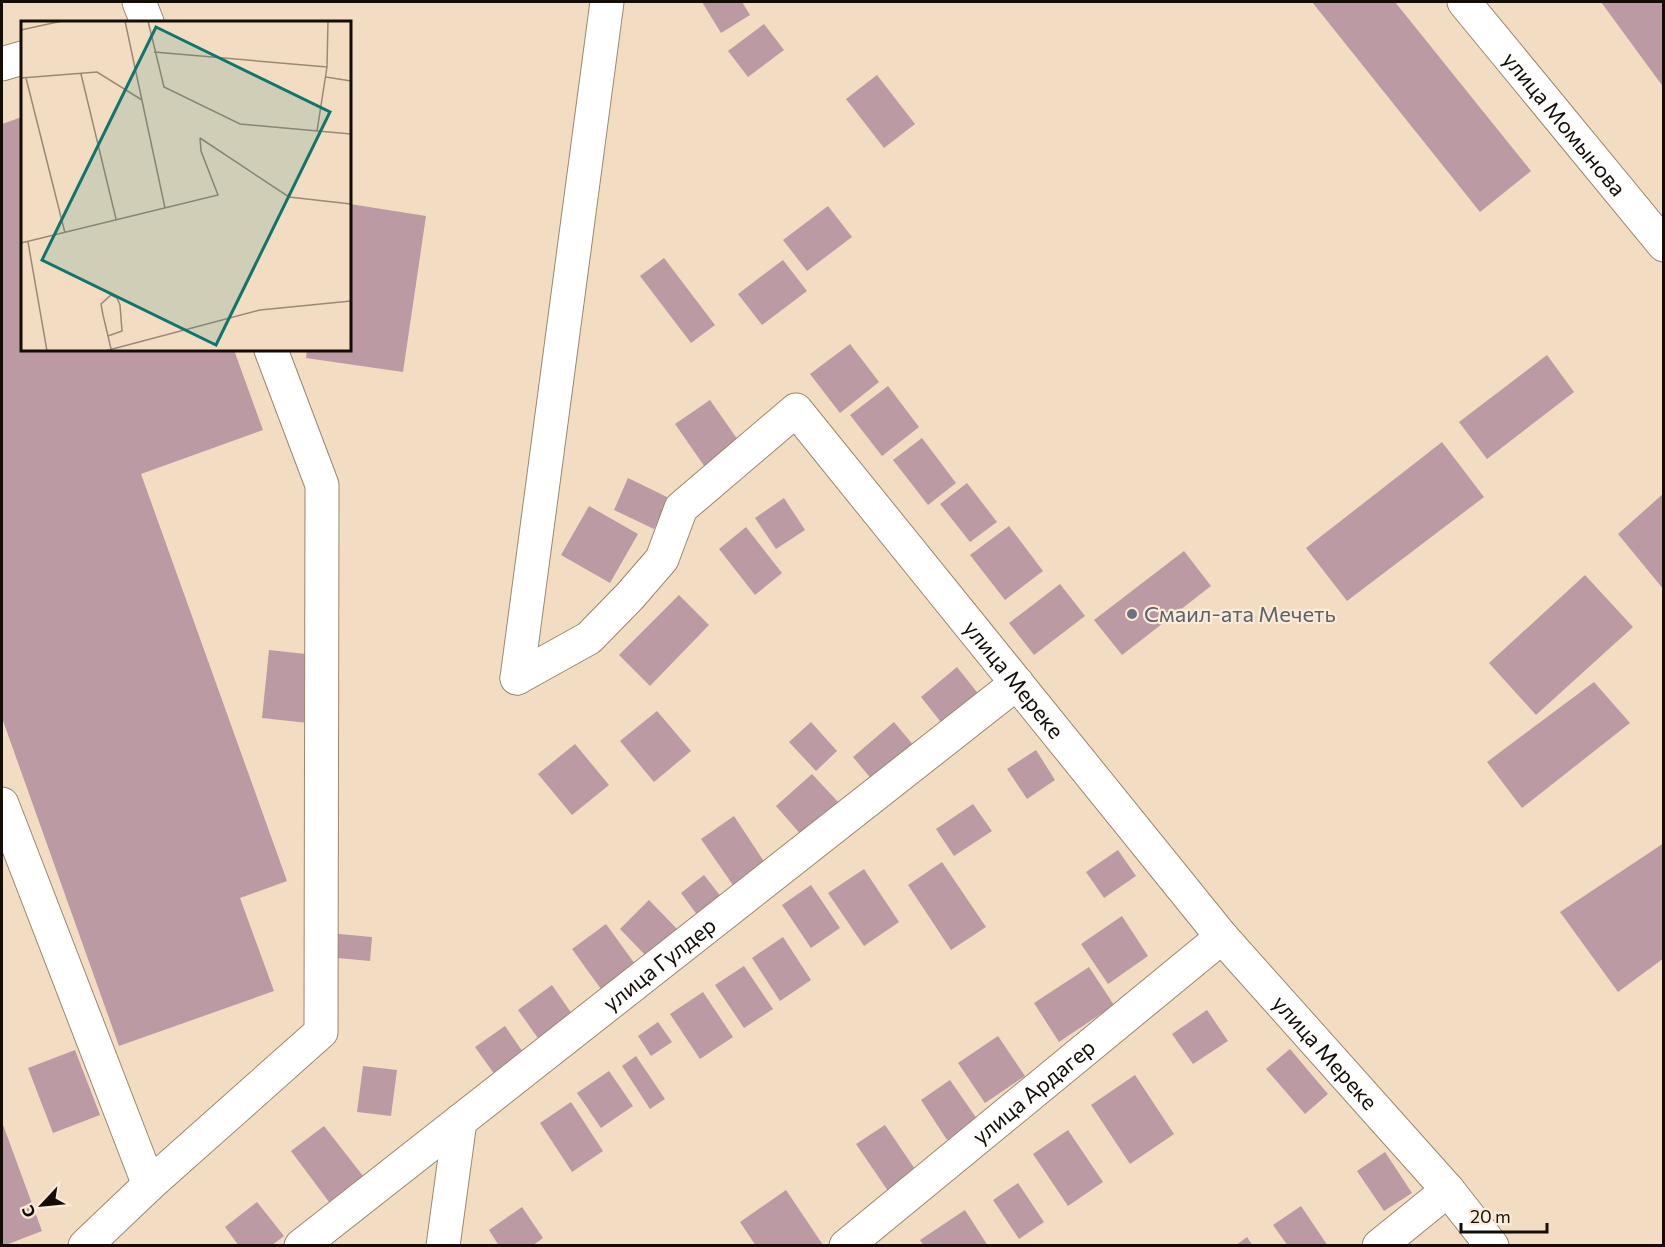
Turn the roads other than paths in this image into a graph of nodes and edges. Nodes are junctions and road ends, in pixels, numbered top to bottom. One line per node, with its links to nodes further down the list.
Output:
1 (606, 2): 7 (street, улица Мереке)
2 (1464, 2): 5 (street, улица Момынова)
3 (21, 58): 4 (street)
4 (2, 64)
5 (1664, 245)
6 (271, 351): 11 (street)
7 (1017, 683): 9 (street, улица Мереке); 10 (street, улица Гулдер)
8 (2, 804): 11 (street)
9 (1222, 937): 12 (street, улица Мереке); 16 (street, улица Ардагер)
10 (460, 1122): 14 (street, улица Гулдер); 15 (street)
11 (149, 1185): 13 (street)
12 (1448, 1190): 17 (street); 18 (street, улица Мереке)
13 (85, 1245)
14 (301, 1245)
15 (443, 1245)
16 (846, 1245)
17 (1380, 1245)
18 (1492, 1245)

